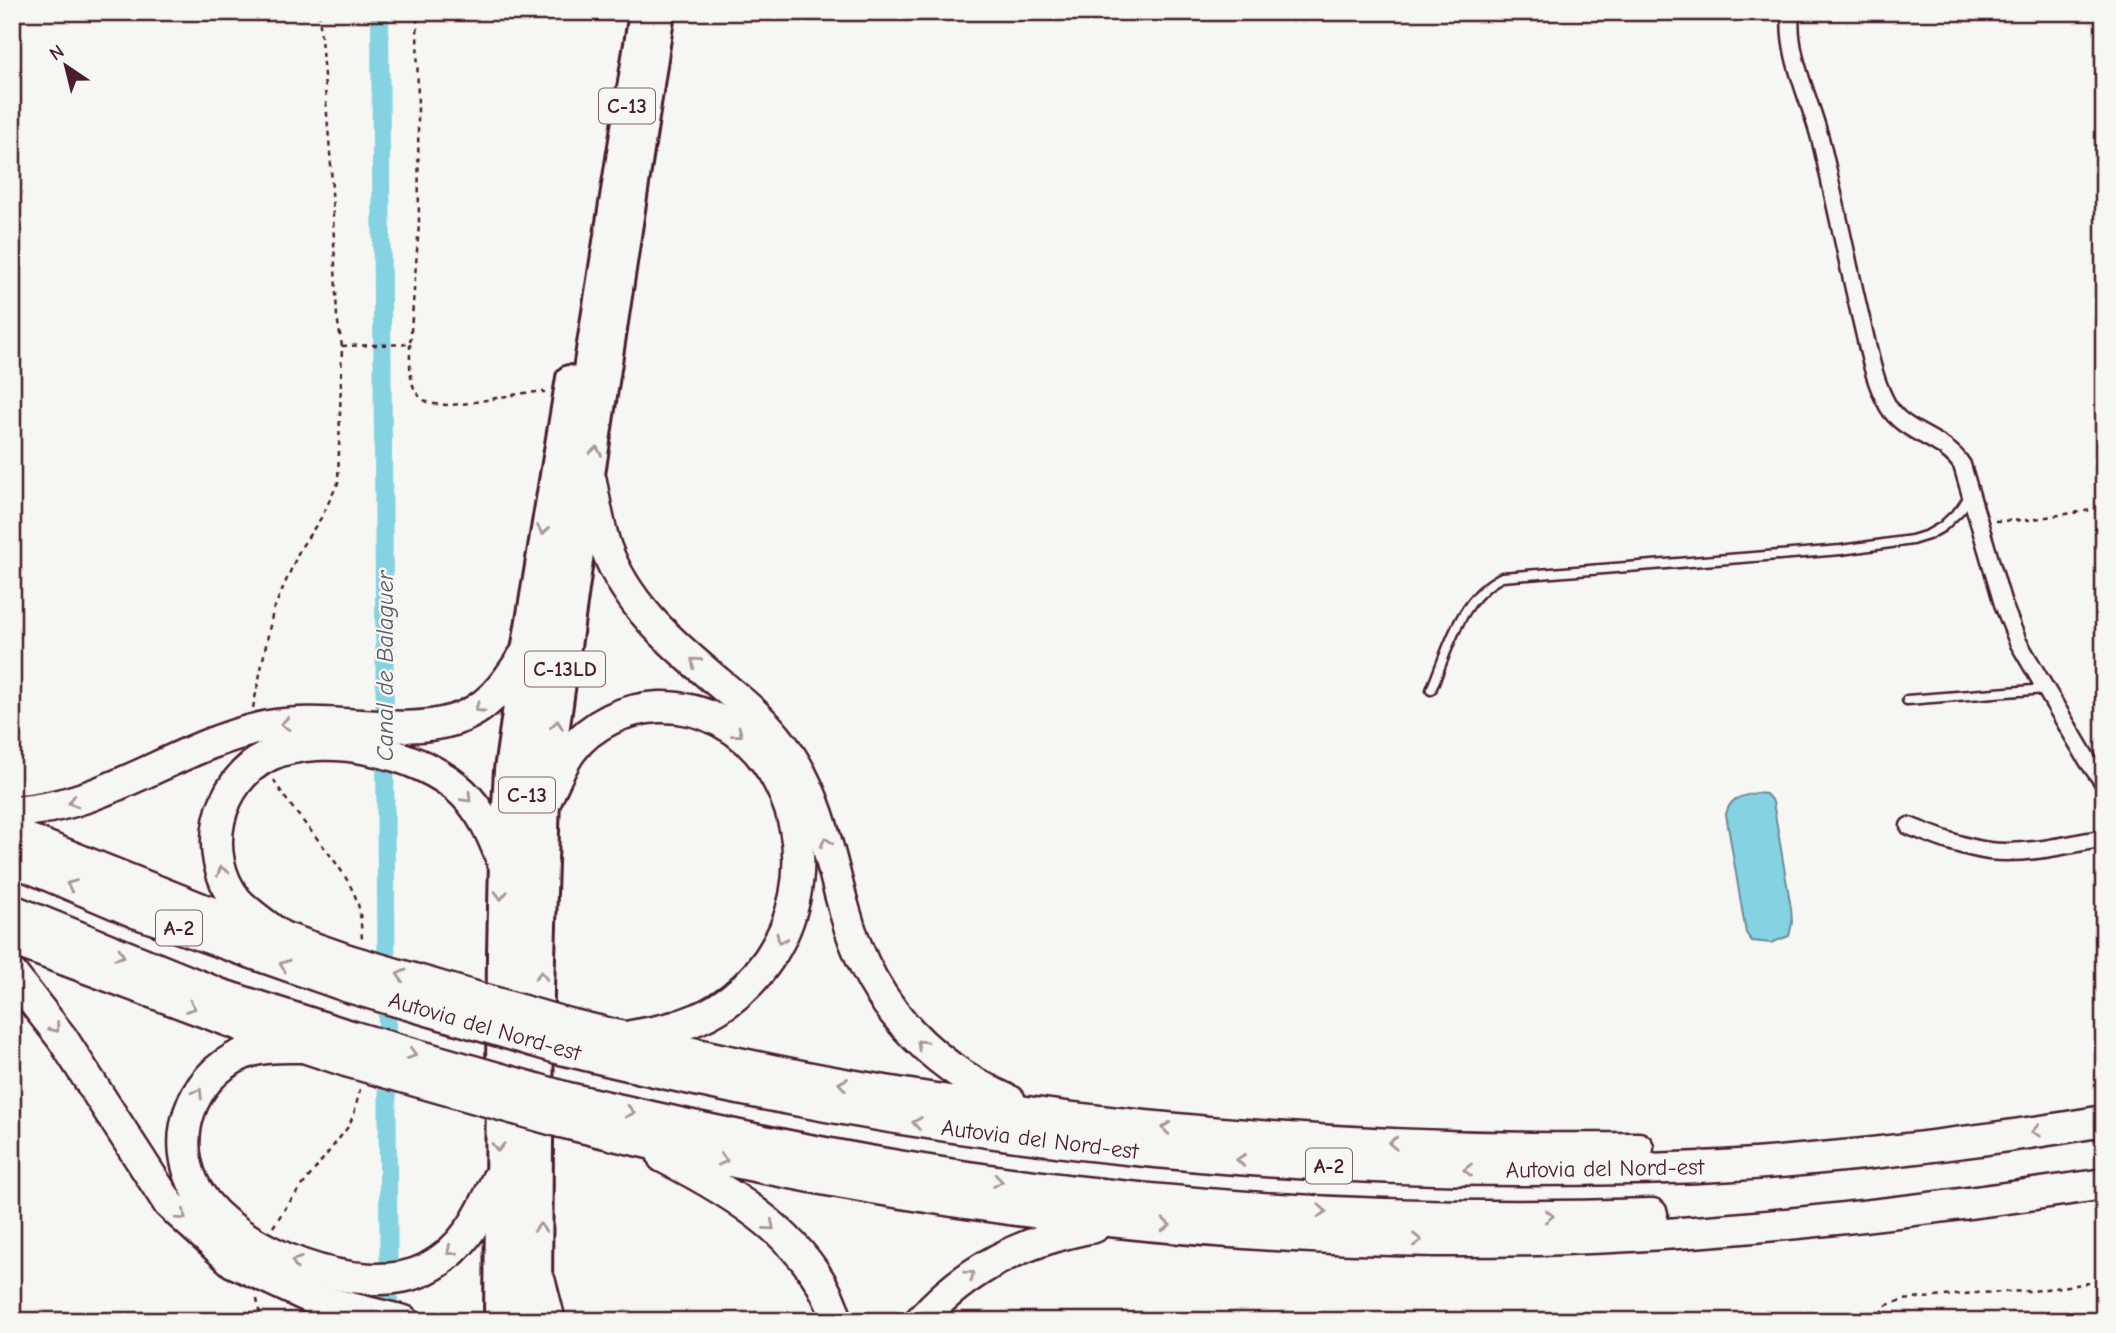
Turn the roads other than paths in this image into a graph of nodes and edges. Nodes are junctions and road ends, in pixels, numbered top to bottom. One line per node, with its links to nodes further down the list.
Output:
1 (642, 12): 4 (main road, C-13)
2 (662, 12): 5 (main road, C-13LD, one-way to 2)
3 (1791, 12): 6 (street)
4 (613, 200): 7 (main road, one-way to 7); 41 (main road, C-13)
5 (591, 481): 13 (main road, C-13LD, one-way to 5); 30 (highway, one-way to 5)
6 (1970, 495): 8 (lane); 9 (street)
7 (523, 657): 11 (highway, one-way to 11); 19 (main road)
8 (1431, 690)
9 (2045, 690): 10 (lane); 12 (street)
10 (1907, 700)
11 (355, 736): 14 (highway, one-way to 14); 19 (highway, one-way to 19); 21 (highway, one-way to 11)
12 (2104, 782)
13 (547, 798): 26 (highway, one-way to 26); 38 (main road, C-13LD, one-way to 13)
14 (12, 812)
15 (1909, 826): 17 (street)
16 (12, 833): 21 (highway)
17 (2104, 838)
18 (12, 860): 23 (highway, A-2, one-way to 18)
19 (502, 860): 35 (main road, one-way to 35)
20 (12, 910): 28 (highway, Autovia del Nord-est / A-2, one-way to 28)
21 (283, 938): 23 (highway)
22 (12, 940): 27 (highway, one-way to 27)
23 (348, 973): 25 (highway, one-way to 23, bridge)
24 (12, 974): 39 (highway, one-way to 39)
25 (561, 1035): 26 (highway); 33 (highway, Autovia del Nord-est / A-2, one-way to 25)
26 (622, 1037): 30 (highway, one-way to 26)
27 (300, 1047): 28 (highway); 35 (highway, one-way to 27)
28 (346, 1048): 29 (highway, Autovia del Nord-est / A-2, one-way to 29, bridge)
29 (562, 1110): 32 (highway); 34 (highway, Autovia del Nord-est / A-2, one-way to 34)
30 (1043, 1115): 33 (highway, one-way to 30)
31 (2104, 1121): 33 (highway, Autovia del Nord-est / A-2, one-way to 33)
32 (628, 1139): 37 (highway, one-way to 37); 44 (highway, one-way to 44)
33 (1916, 1147)
34 (2104, 1171)
35 (497, 1179): 40 (main road)
36 (2104, 1184): 37 (highway, one-way to 36)
37 (1126, 1222): 45 (highway, one-way to 37)
38 (540, 1282): 42 (main road, C-13LD); 43 (highway)
39 (404, 1321)
40 (497, 1321)
41 (521, 1321)
42 (539, 1321)
43 (550, 1321)
44 (837, 1321)
45 (920, 1321)

